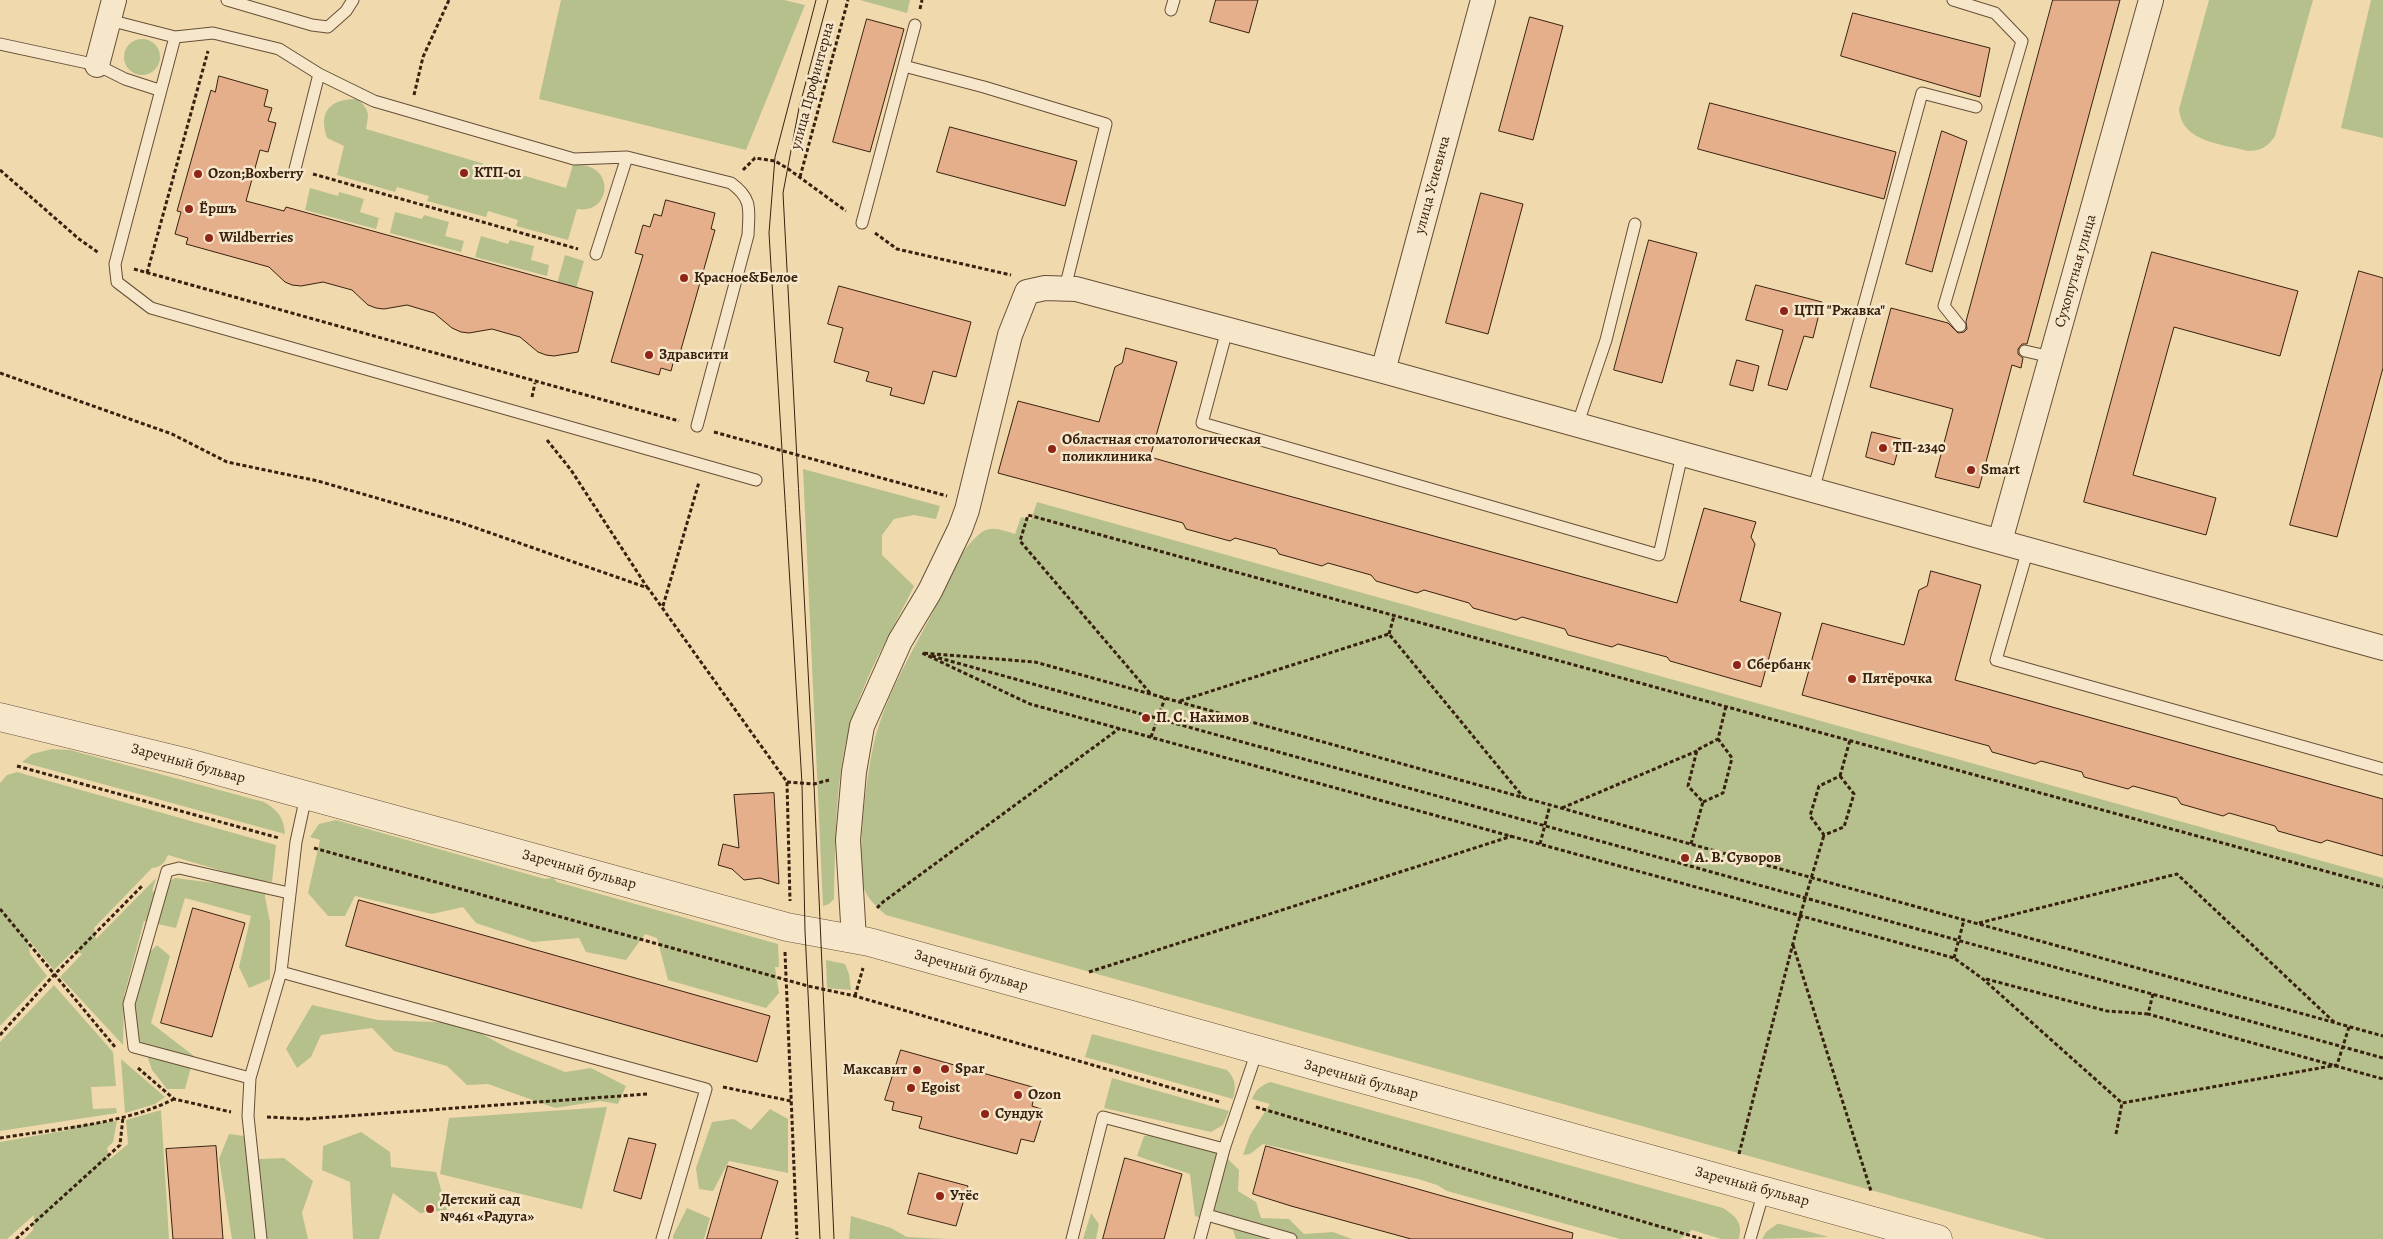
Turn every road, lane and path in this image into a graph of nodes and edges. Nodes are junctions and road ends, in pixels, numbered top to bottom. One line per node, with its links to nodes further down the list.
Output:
1 (227, 0): 2 (lane)
2 (353, 0)
3 (449, 0): 18 (path)
4 (848, 0): 22 (path, улица Профинтерна)
5 (1483, 0): 33 (street, улица Усиевича)
6 (1953, 0): 29 (lane)
7 (2151, 0): 32 (street, Сухопутная улица)
8 (112, 10): 11 (lane); 13 (street)
9 (915, 25): 14 (lane)
10 (213, 33): 11 (lane); 15 (lane); 27 (path)
11 (175, 37): 16 (lane)
12 (0, 44): 13 (lane)
13 (97, 65): 16 (lane)
14 (904, 66): 23 (lane); 28 (lane)
15 (319, 74): 18 (lane); 20 (lane)
16 (159, 90): 26 (lane)
17 (1976, 107): 41 (lane)
18 (410, 112): 19 (lane)
19 (627, 157): 25 (lane); 36 (lane)
20 (295, 169): 25 (path)
21 (0, 170): 26 (path)
22 (800, 177)
23 (862, 223)
24 (1634, 224): 37 (lane)
25 (596, 254)
26 (115, 264): 27 (path); 35 (lane)
27 (147, 273): 36 (path)
28 (1065, 288): 30 (street); 87 (street)
29 (1960, 326)
30 (1227, 330): 33 (street); 38 (lane)
31 (2025, 351): 32 (lane)
32 (2051, 357): 43 (street, Сухопутная улица)
33 (1383, 371): 37 (street)
34 (0, 373): 45 (path)
35 (527, 416): 39 (lane); 45 (path)
36 (698, 426)
37 (1577, 426): 38 (street)
38 (1682, 455): 41 (street)
39 (703, 465): 40 (lane); 42 (path); 46 (path)
40 (756, 480)
41 (1813, 491): 43 (street)
42 (951, 498)
43 (2000, 541): 44 (street)
44 (2028, 549): 49 (street); 63 (lane)
45 (648, 588): 46 (path)
46 (663, 606): 85 (path)
47 (1394, 616): 48 (path); 51 (path); 54 (path)
48 (1389, 634): 53 (path); 66 (path)
49 (2383, 648)
50 (922, 653): 51 (path); 56 (path); 57 (path)
51 (1150, 694): 52 (path)
52 (1165, 698): 53 (path); 56 (path)
53 (1178, 702): 66 (path)
54 (1726, 706): 59 (path); 60 (path)
55 (0, 717): 65 (street, Заречный бульвар)
56 (1158, 719): 58 (path); 70 (path)
57 (1120, 728): 58 (path); 87 (path)
58 (1151, 737): 72 (path)
59 (1718, 739): 61 (path); 67 (path)
60 (1850, 740): 64 (path); 78 (path)
61 (1697, 750): 67 (path); 69 (path)
62 (17, 766): 73 (path)
63 (2383, 769)
64 (1840, 776): 71 (path); 71 (path)
65 (306, 796): 73 (lane); 85 (street, Заречный бульвар)
66 (1524, 798): 68 (path)
67 (1703, 802): 75 (path)
68 (1550, 805): 69 (path); 70 (path)
69 (1562, 808): 75 (path)
70 (1545, 826): 74 (path); 80 (path)
71 (1824, 835): 77 (path)
72 (1513, 836): 74 (path); 91 (path)
73 (296, 842): 79 (lane); 94 (path)
74 (1540, 844): 82 (path)
75 (1691, 844): 77 (path)
76 (167, 871): 79 (lane); 92 (path); 108 (lane)
77 (1812, 878): 80 (path); 83 (path)
78 (2383, 887)
79 (289, 893): 90 (lane)
80 (1805, 898): 82 (path); 86 (path)
81 (0, 909): 92 (path)
82 (1800, 916): 88 (path); 89 (path)
83 (1964, 920): 84 (path); 86 (path)
84 (1977, 924): 98 (path); 98 (path)
85 (787, 927): 87 (street, Заречный бульвар)
86 (1959, 940): 89 (path); 95 (path)
87 (861, 941): 96 (path); 104 (street, Заречный бульвар)
88 (1793, 945): 121 (path); 123 (path)
89 (1954, 958): 93 (path)
90 (281, 972): 108 (lane); 110 (lane)
91 (1089, 972)
92 (53, 976): 100 (path); 103 (path)
93 (1983, 978): 97 (path); 114 (path)
94 (785, 980): 96 (path); 113 (path)
95 (2153, 994): 97 (path); 102 (path)
96 (855, 996): 115 (path)
97 (2148, 1014): 107 (path)
98 (2336, 1023): 99 (path)
99 (2348, 1027): 101 (path); 102 (path)
100 (0, 1035)
101 (2383, 1036)
102 (2343, 1047): 105 (path); 107 (path)
103 (116, 1049)
104 (1257, 1051): 115 (lane); 122 (street, Заречный бульвар)
105 (2383, 1058)
106 (130, 1061): 112 (path)
107 (2337, 1065): 109 (path); 114 (path)
108 (250, 1078): 116 (lane)
109 (2383, 1079)
110 (706, 1089): 113 (path); 127 (lane)
111 (648, 1094): 116 (path)
112 (174, 1099): 116 (path); 117 (path)
113 (791, 1101): 128 (path)
114 (2122, 1103): 118 (path)
115 (1240, 1105): 120 (lane); 132 (path)
116 (248, 1116): 126 (lane)
117 (123, 1117): 119 (path); 125 (path)
118 (2116, 1134)
119 (0, 1138)
120 (1224, 1149): 124 (lane); 129 (lane)
121 (1739, 1154)
122 (1764, 1191): 133 (lane); 134 (street, Заречный бульвар)
123 (1871, 1191)
124 (1206, 1215): 130 (lane); 131 (lane)
125 (16, 1239)
126 (261, 1239)
127 (662, 1239)
128 (796, 1239)
129 (1072, 1239)
130 (1200, 1239)
131 (1291, 1239)
132 (1702, 1239)
133 (1750, 1239)
134 (1938, 1239)

